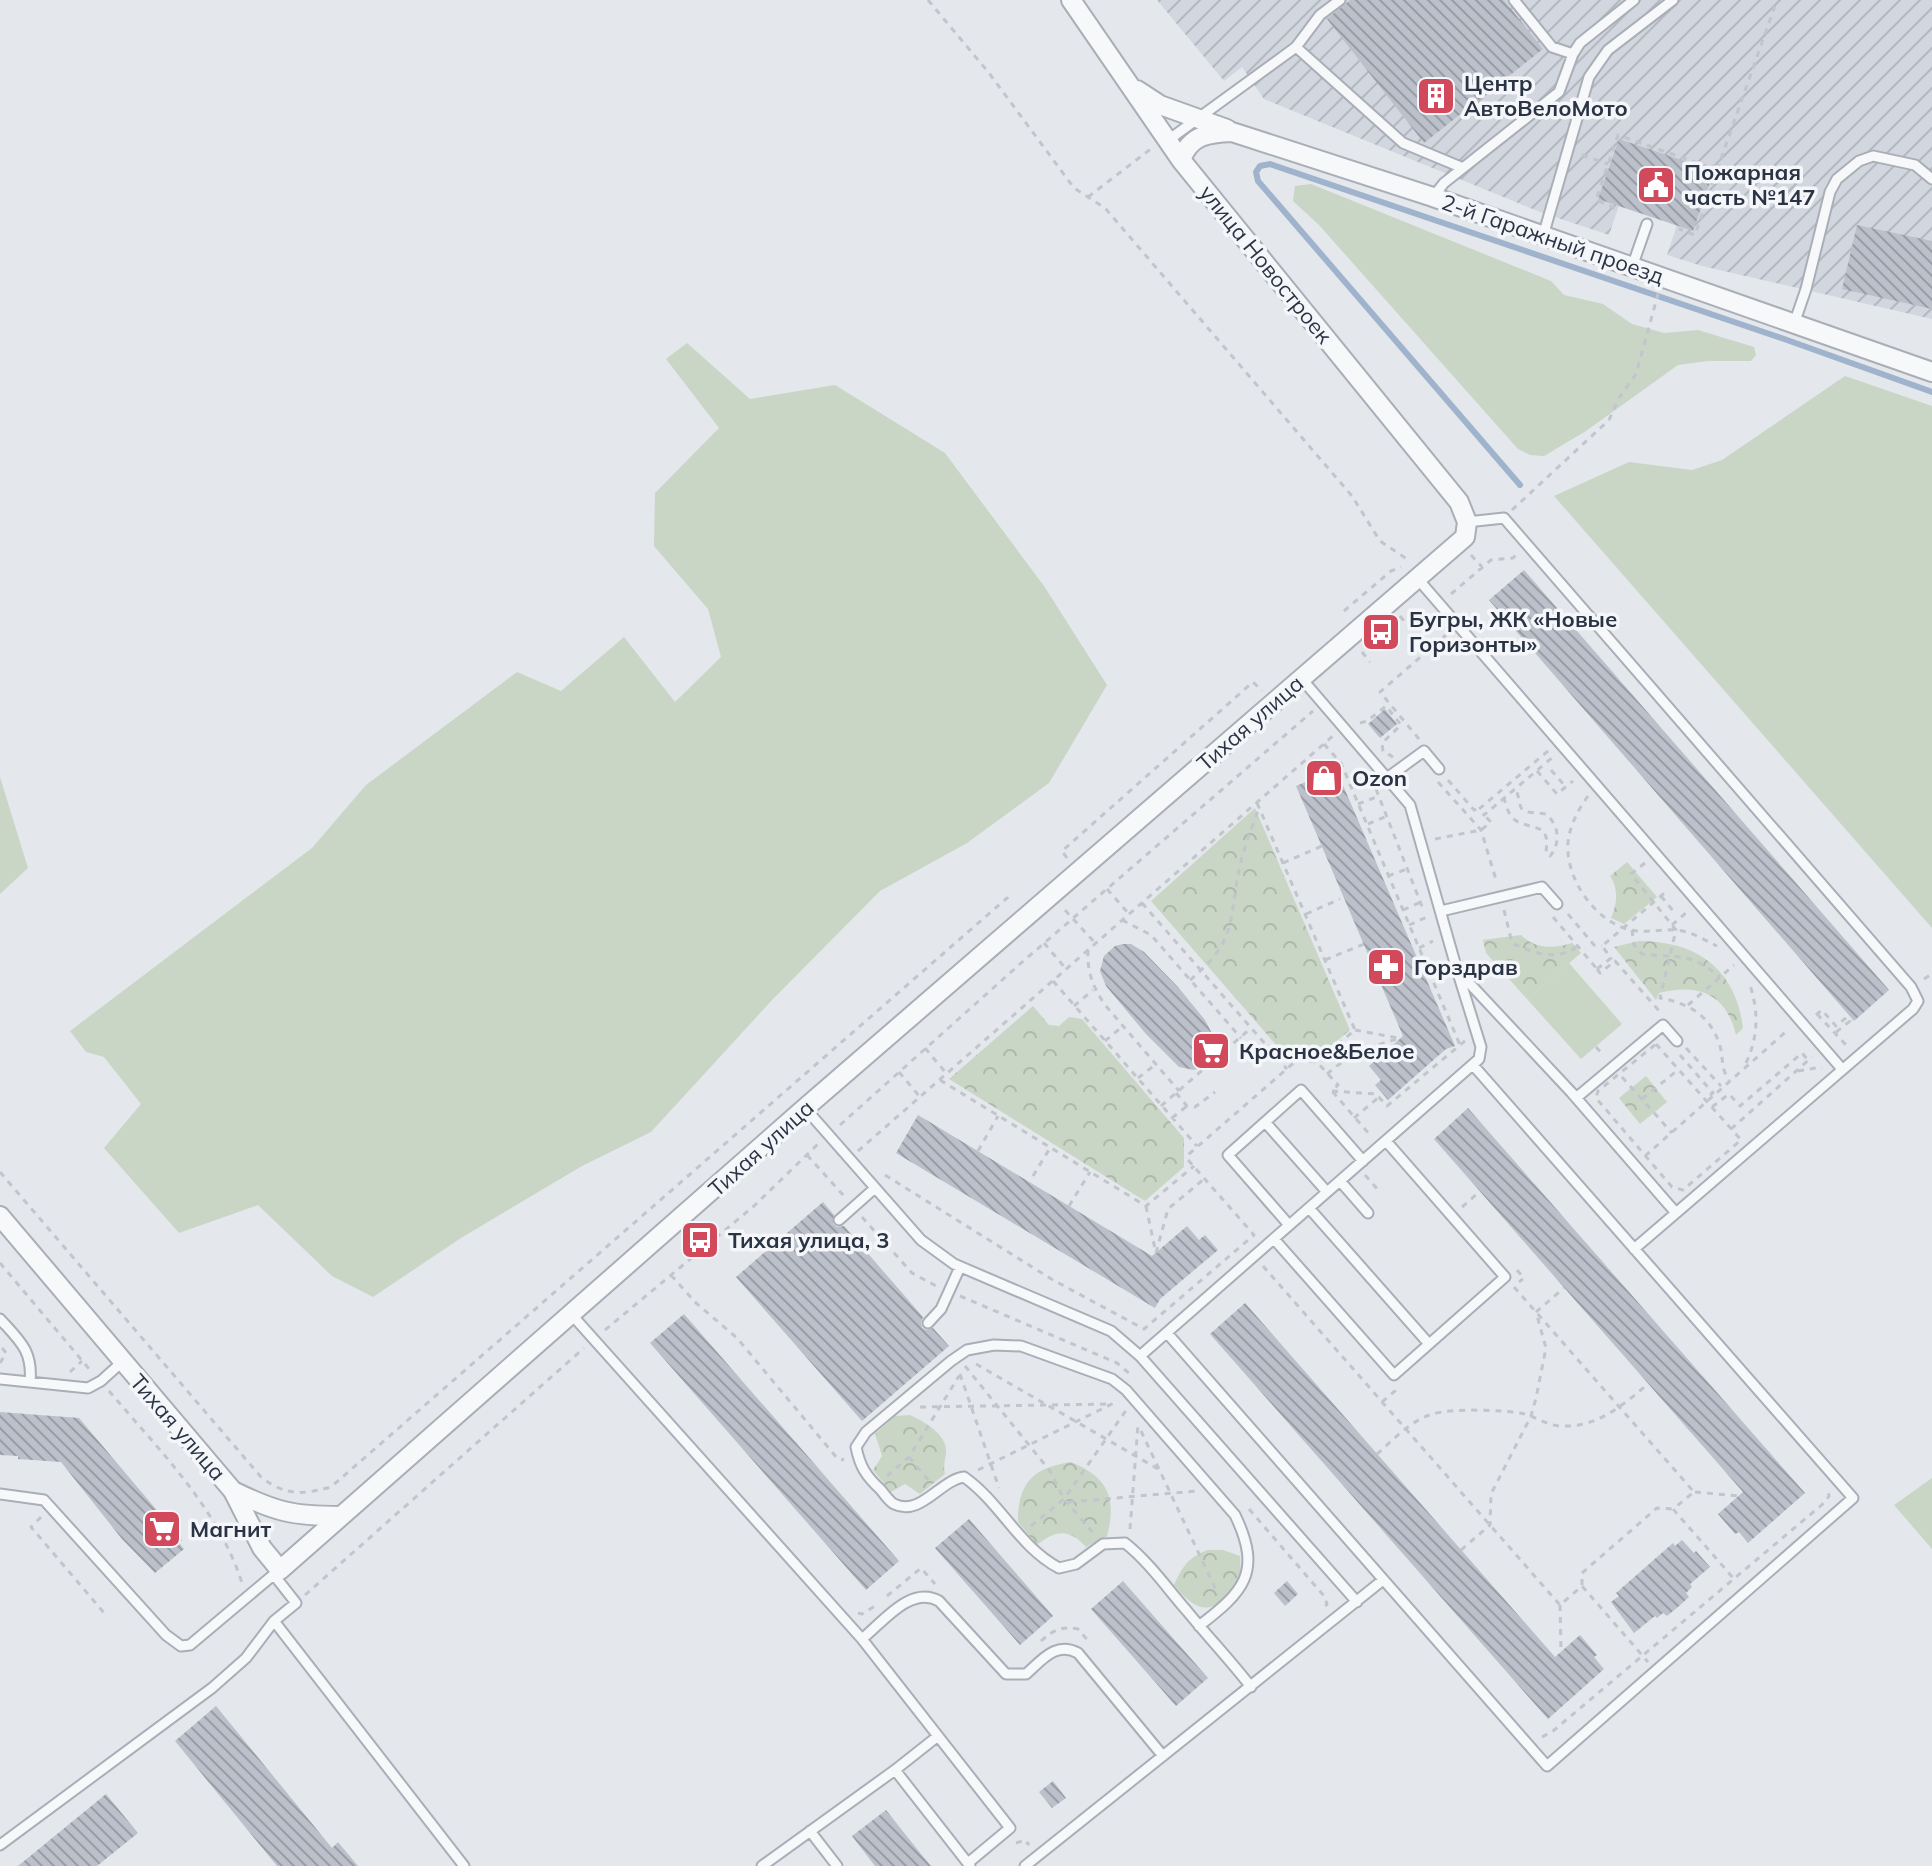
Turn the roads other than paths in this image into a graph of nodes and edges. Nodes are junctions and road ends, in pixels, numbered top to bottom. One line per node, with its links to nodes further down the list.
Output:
1 (1071, 0): 8 (street, улица Новостроек)
2 (1340, 0): 6 (lane)
3 (1514, 0): 7 (lane)
4 (1634, 0): 7 (lane)
5 (1673, 0): 17 (lane)
6 (1296, 47): 9 (lane); 13 (lane)
7 (1573, 54): 13 (lane)
8 (1128, 84): 9 (street, 2-й Гаражный проезд); 11 (street, улица Новостроек)
9 (1198, 118): 10 (street, 2-й Гаражный проезд); 11 (lane)
10 (1232, 132): 12 (street); 15 (street, 2-й Гаражный проезд)
11 (1167, 141): 12 (street, улица Новостроек)
12 (1181, 160): 21 (street, улица Новостроек)
13 (1463, 168): 15 (lane)
14 (1932, 179): 19 (lane)
15 (1433, 197): 17 (street, 2-й Гаражный проезд)
16 (1647, 224): 18 (lane)
17 (1543, 236): 18 (street, 2-й Гаражный проезд)
18 (1632, 267): 19 (street, 2-й Гаражный проезд)
19 (1794, 324): 20 (street, 2-й Гаражный проезд)
20 (1932, 372)
21 (1467, 522): 22 (street, Тихая улица); 31 (lane)
22 (1417, 578): 23 (street, Тихая улица); 31 (lane)
23 (1301, 678): 25 (lane); 33 (street, Тихая улица)
24 (1439, 769): 25 (lane)
25 (1387, 778): 27 (lane)
26 (1557, 904): 27 (lane)
27 (1441, 911): 28 (lane)
28 (1457, 970): 30 (lane); 32 (lane)
29 (1673, 1042): 32 (lane)
30 (1473, 1065): 35 (lane); 47 (lane)
31 (1842, 1069): 42 (lane)
32 (1576, 1098): 42 (lane)
33 (805, 1108): 38 (lane); 49 (street, Тихая улица)
34 (1265, 1122): 36 (lane); 39 (lane); 45 (lane)
35 (1386, 1141): 36 (lane); 53 (lane)
36 (1360, 1164): 37 (lane)
37 (1340, 1181): 39 (lane); 41 (lane)
38 (875, 1188): 44 (lane); 48 (lane)
39 (1327, 1192): 40 (lane)
40 (1309, 1208): 45 (lane); 53 (lane)
41 (1368, 1213)
42 (1676, 1213): 47 (lane)
43 (0, 1216): 55 (street, Тихая улица)
44 (839, 1220)
45 (1289, 1225): 46 (lane)
46 (1274, 1239): 52 (lane); 53 (lane)
47 (1634, 1249): 62 (lane)
48 (960, 1267): 51 (lane); 54 (lane)
49 (572, 1315): 60 (street, Тихая улица); 66 (lane)
50 (0, 1319): 57 (lane)
51 (928, 1323)
52 (1167, 1333): 54 (lane); 62 (lane)
53 (1429, 1344)
54 (1140, 1356): 63 (lane)
55 (122, 1362): 57 (lane); 58 (street, Тихая улица)
56 (0, 1379): 57 (lane)
57 (30, 1382)
58 (233, 1491): 60 (street); 61 (street, Тихая улица)
59 (0, 1494): 61 (lane)
60 (340, 1516): 61 (street, Тихая улица)
61 (277, 1572): 64 (lane)
62 (1383, 1580): 63 (lane)
63 (1357, 1602): 67 (lane)
64 (274, 1621): 72 (lane); 74 (lane)
65 (1199, 1626): 65 (lane); 67 (lane)
66 (862, 1639): 68 (lane); 69 (lane)
67 (1251, 1687): 69 (lane)
68 (938, 1736): 70 (lane); 73 (lane)
69 (1163, 1756): 77 (lane)
70 (895, 1770): 71 (lane); 73 (lane)
71 (810, 1831): 75 (lane); 76 (lane)
72 (0, 1845)
73 (969, 1864)
74 (464, 1866)
75 (762, 1866)
76 (837, 1866)
77 (1025, 1866)

